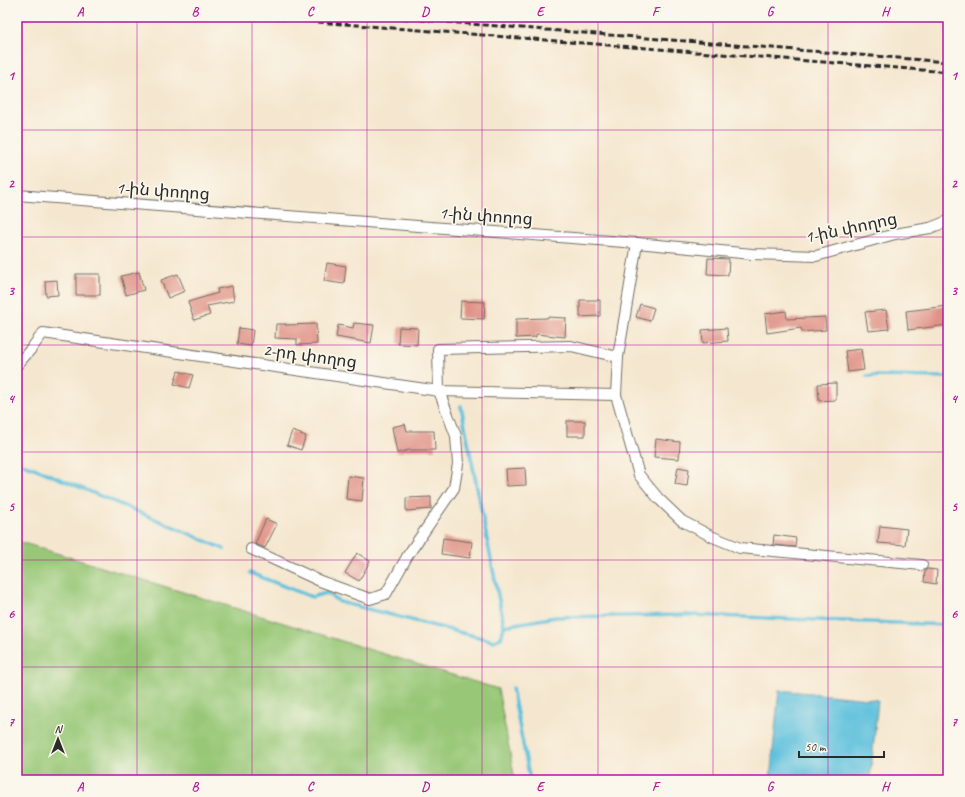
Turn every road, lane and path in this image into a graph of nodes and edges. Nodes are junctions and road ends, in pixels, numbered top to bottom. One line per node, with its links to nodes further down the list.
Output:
1 (17, 195): 3 (street, 1-ին փողոց)
2 (948, 222): 3 (street, 1-ին փողոց)
3 (637, 243): 4 (street)
4 (618, 357): 6 (street); 7 (street)
5 (17, 364): 6 (street, 2-րդ փողոց)
6 (439, 391): 7 (street, 2-րդ փողոց); 8 (street)
7 (616, 395): 9 (street)
8 (251, 549)
9 (922, 565)

